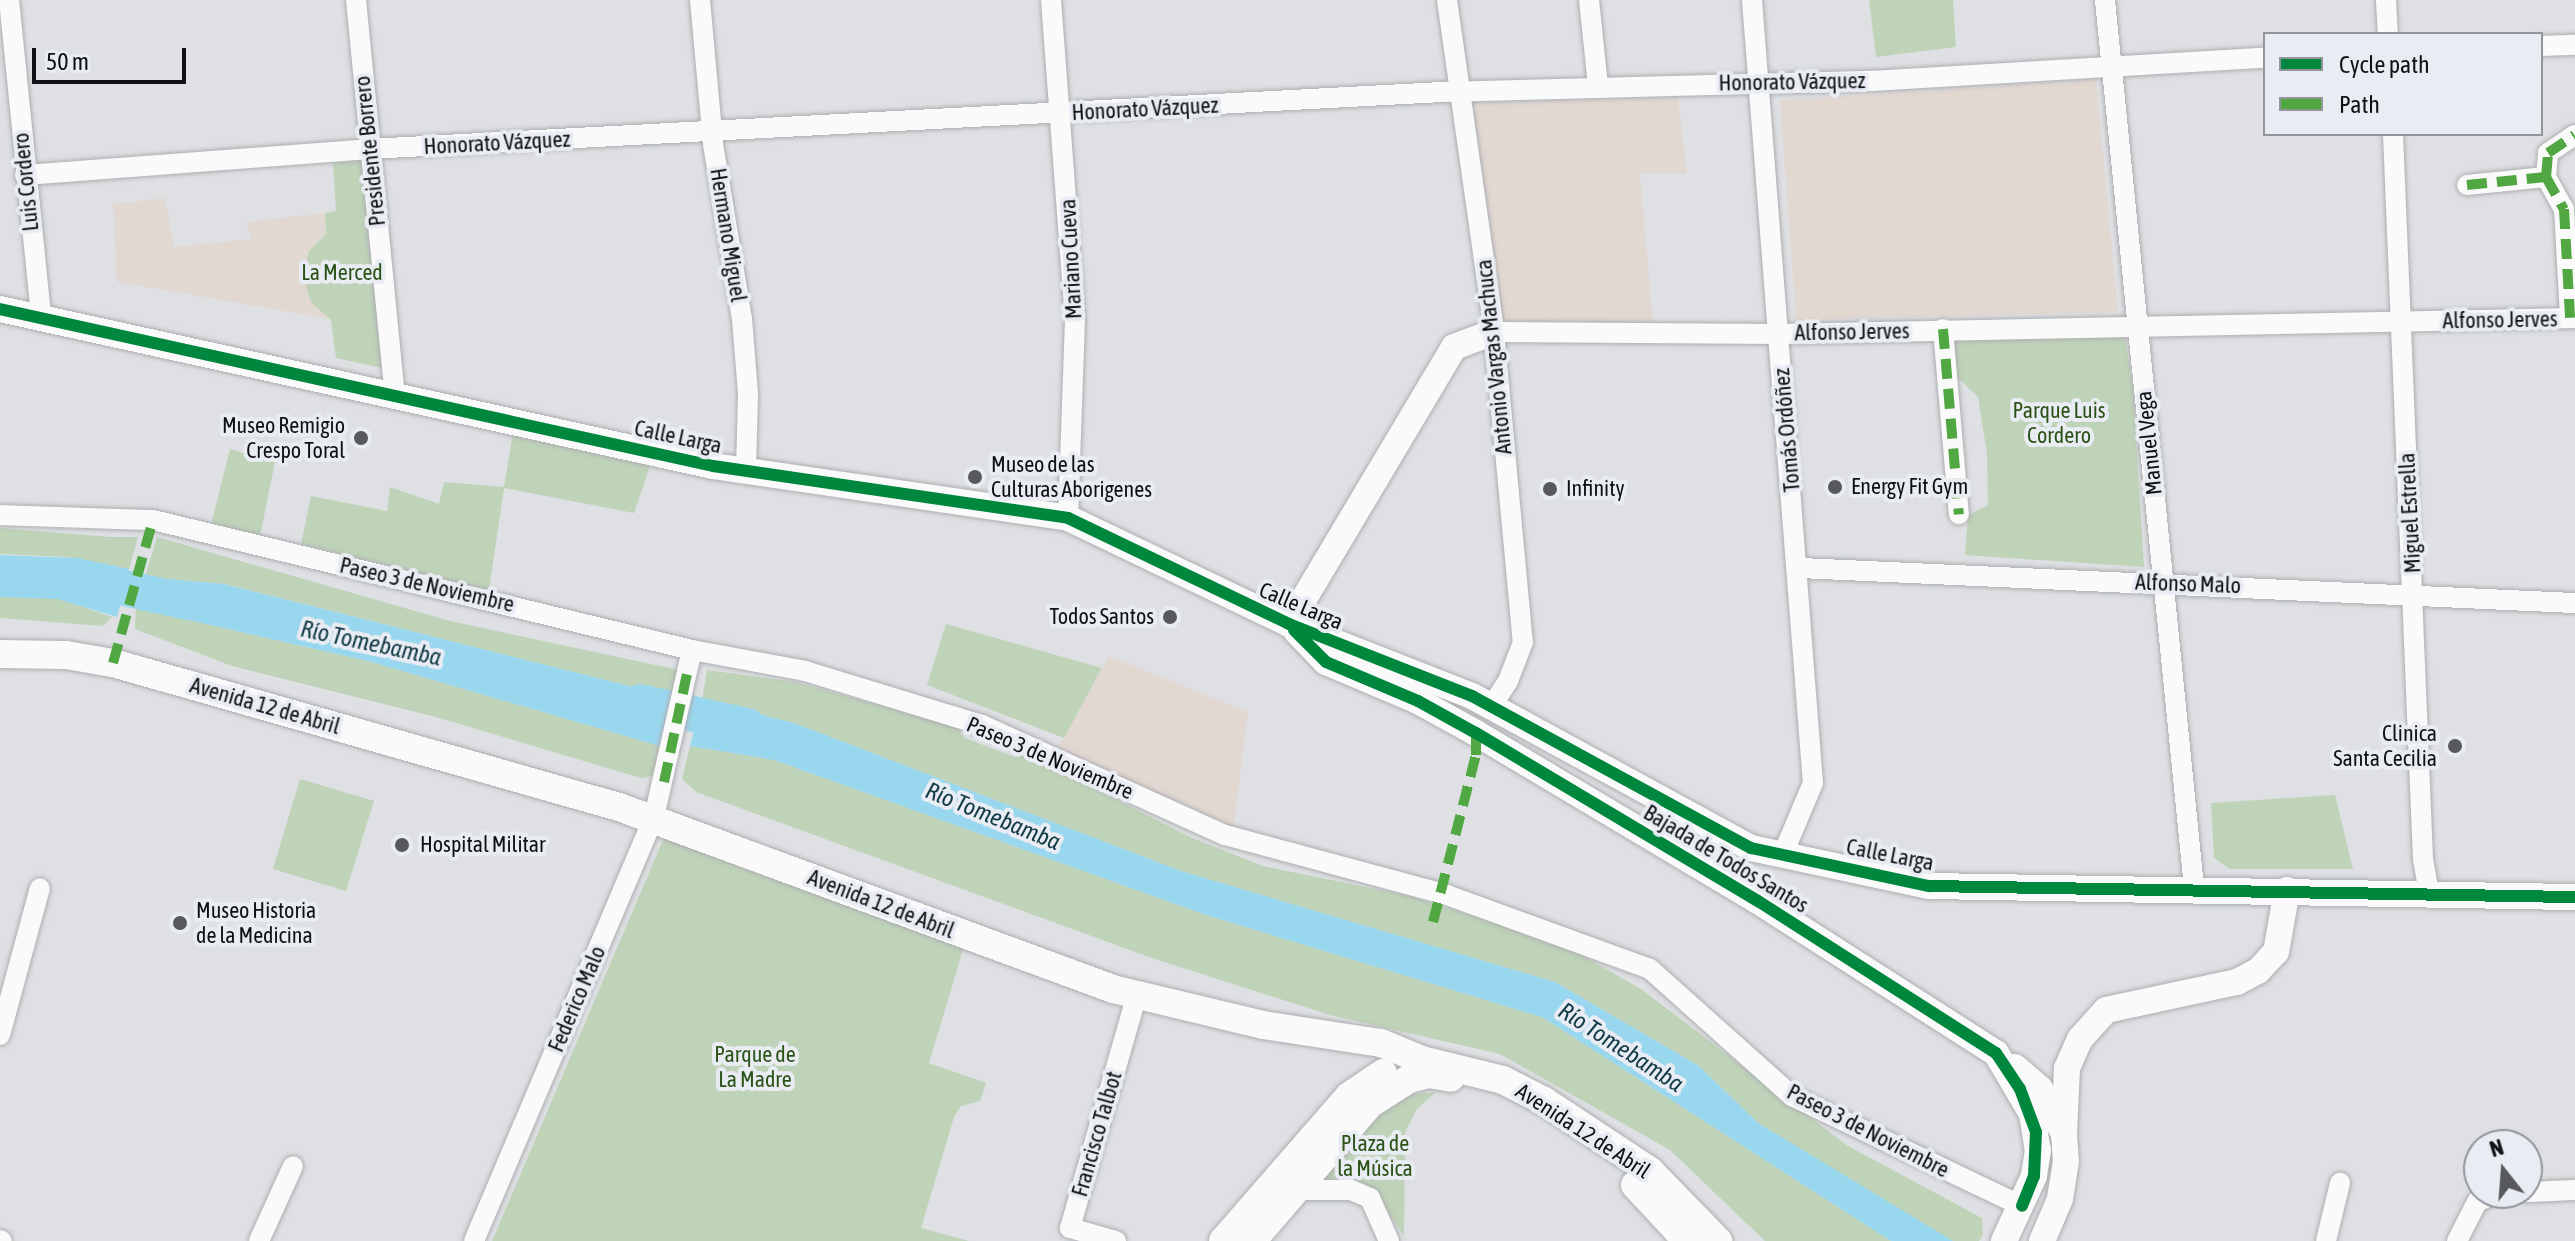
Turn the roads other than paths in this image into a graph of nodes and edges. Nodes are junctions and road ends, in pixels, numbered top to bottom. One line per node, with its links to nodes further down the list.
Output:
1 (9, 0): 23 (street, Luis Cordero)
2 (356, 0): 22 (street, Presidente Borrero)
3 (700, 0): 19 (street, Hermano Miguel)
4 (1051, 0): 18 (street, Mariano Cueva)
5 (1447, 0): 17 (street, Antonio Vargas Machuca)
6 (1589, 0): 16 (street)
7 (1752, 0): 15 (street, Tomás Ordóñez)
8 (2105, 0): 14 (street, Manuel Vega)
9 (2386, 0): 10 (street)
10 (2388, 32)
11 (2575, 45): 12 (street)
12 (2543, 46)
13 (2263, 58): 14 (street, Honorato Vázquez)
14 (2111, 67): 15 (street, Honorato Vázquez); 30 (street, Manuel Vega)
15 (1759, 85): 16 (street, Honorato Vázquez); 33 (street, Tomás Ordóñez)
16 (1598, 86): 17 (street, Honorato Vázquez)
17 (1457, 93): 18 (street, Honorato Vázquez); 32 (street, Antonio Vargas Machuca)
18 (1062, 114): 19 (street, Honorato Vázquez); 38 (street, Mariano Cueva)
19 (712, 131): 22 (street, Honorato Vázquez); 35 (street, Hermano Miguel)
20 (2575, 135): 24 (street)
21 (2393, 136): 29 (street, Miguel Estrella)
22 (369, 149): 23 (street, Honorato Vázquez); 34 (street, Presidente Borrero)
23 (25, 175): 27 (street, Luis Cordero)
24 (2546, 177): 25 (street); 28 (street)
25 (2467, 185)
26 (0, 309): 27 (street, Calle Larga)
27 (41, 316): 34 (street, Calle Larga)
28 (2572, 318): 29 (street, Alfonso Jerves)
29 (2401, 323): 30 (street, Alfonso Jerves); 41 (street, Miguel Estrella)
30 (2137, 325): 31 (street, Alfonso Jerves); 40 (street, Manuel Vega)
31 (1943, 329): 33 (street, Alfonso Jerves); 36 (street)
32 (1494, 332): 33 (street, Alfonso Jerves); 43 (street, Alfonso Jerves); 46 (street, Antonio Vargas Machuca)
33 (1778, 334): 39 (street, Tomás Ordóñez)
34 (395, 397): 35 (street, Calle Larga)
35 (746, 470): 38 (street, Calle Larga)
36 (1959, 514)
37 (0, 515): 44 (street, Paseo 3 de Noviembre)
38 (1068, 518): 43 (street, Calle Larga)
39 (1800, 568): 40 (street, Alfonso Malo); 48 (street, Tomás Ordóñez)
40 (2163, 583): 41 (street, Alfonso Malo); 49 (street, Manuel Vega)
41 (2414, 595): 42 (street, Alfonso Malo); 52 (street, Miguel Estrella)
42 (2575, 603)
43 (1289, 624): 46 (street, Calle Larga); 57 (street, Bajada de Todos Santos)
44 (692, 650): 47 (street, Federico Malo); 66 (street, Paseo 3 de Noviembre)
45 (0, 654): 47 (main road, Avenida 12 de Abril)
46 (1491, 707): 48 (street, Calle Larga)
47 (654, 817): 54 (main road, Avenida 12 de Abril); 70 (street, Federico Malo)
48 (1783, 854): 49 (street, Calle Larga)
49 (2194, 887): 51 (street, Calle Larga)
50 (40, 888): 55 (street)
51 (2287, 890): 52 (street, Calle Larga); 59 (street)
52 (2429, 892): 53 (street, Calle Larga)
53 (2575, 897)
54 (1137, 995): 56 (main road, Avenida 12 de Abril); 71 (street, Francisco Talbot)
55 (0, 1035)
56 (1381, 1043): 58 (main road, Avenida 12 de Abril); 78 (main road)
57 (1996, 1053): 59 (street); 66 (street, Bajada de Todos Santos)
58 (1422, 1060): 72 (main road); 77 (main road, Avenida 12 de Abril)
59 (2064, 1134): 68 (street)
60 (293, 1166): 69 (street)
61 (2340, 1183): 80 (street)
62 (1635, 1185): 63 (main road, Avenida 12 de Abril); 75 (main road); 76 (main road, Avenida 12 de Abril)
63 (1294, 1190): 73 (main road); 74 (street)
64 (2575, 1190): 65 (street)
65 (2543, 1191)
66 (2022, 1206): 79 (street, Bajada de Todos Santos)
67 (2473, 1209): 81 (street)
68 (2049, 1239)
69 (259, 1241)
70 (474, 1241)
71 (1116, 1241)
72 (1223, 1241)
73 (1252, 1241)
74 (1389, 1241)
75 (1687, 1241)
76 (1700, 1241)
77 (1718, 1241)
78 (1739, 1241)
79 (2004, 1241)
80 (2326, 1241)
81 (2457, 1241)

